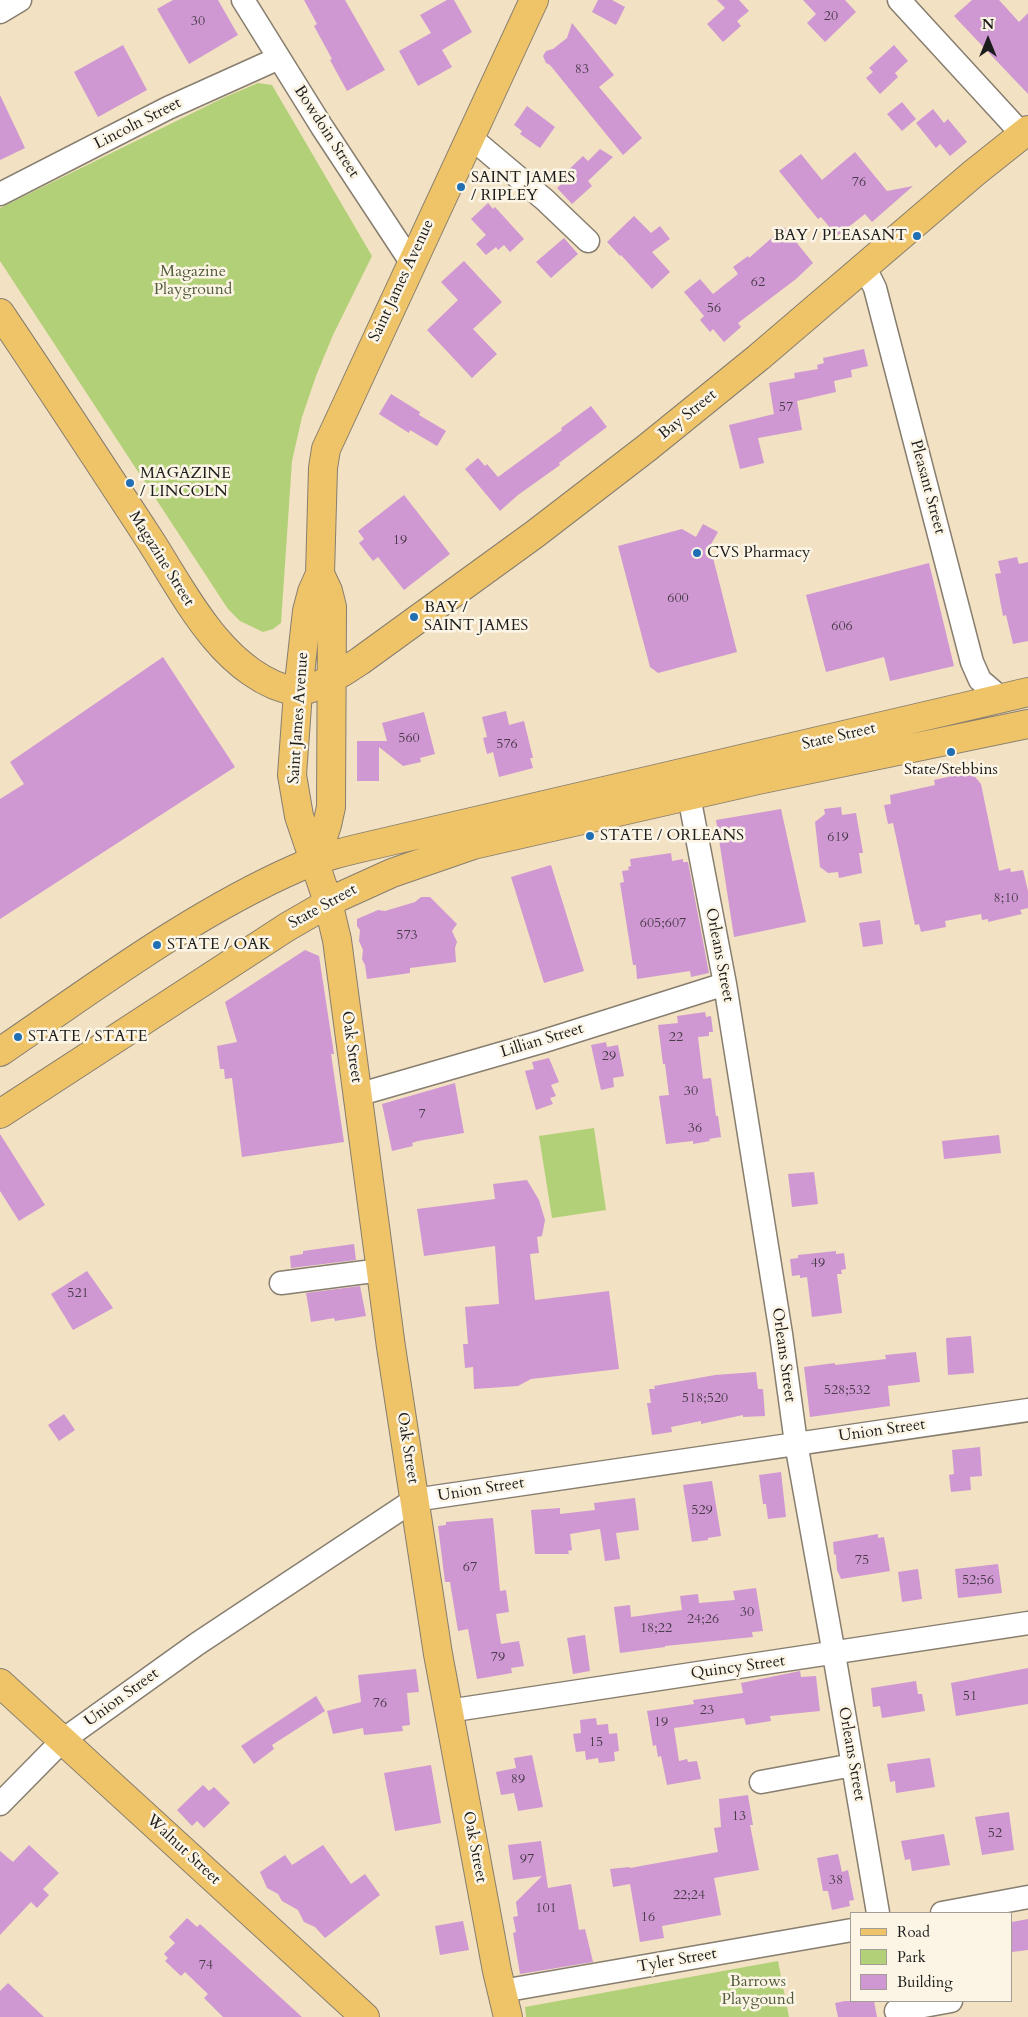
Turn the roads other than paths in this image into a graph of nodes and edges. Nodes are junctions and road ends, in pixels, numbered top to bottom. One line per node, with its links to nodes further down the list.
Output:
1 (20, 0): 5 (street)
2 (243, 0): 6 (street, Bowdoin Street)
3 (534, 0): 8 (main road, Saint James Avenue)
4 (899, 0): 7 (street)
5 (0, 12)
6 (279, 58): 9 (street, Lincoln Street); 11 (street, Bowdoin Street)
7 (1025, 133): 12 (main road, Bay Street)
8 (469, 136): 10 (street); 11 (main road, Saint James Avenue)
9 (0, 194)
10 (588, 241)
11 (411, 262): 14 (main road, Saint James Avenue)
12 (865, 268): 15 (main road, Bay Street); 18 (street, Pleasant Street)
13 (0, 312): 16 (main road, Magazine Street)
14 (320, 574): 15 (main road, Saint James Avenue); 16 (main road, Saint James Avenue)
15 (332, 679): 16 (main road); 21 (main road, Saint James Avenue)
16 (298, 692): 21 (main road, Saint James Avenue)
17 (1028, 692): 18 (main road, State Street)
18 (998, 699): 19 (main road, State Street); 20 (main road, State Street)
19 (1022, 726): 20 (main road, State Street)
20 (686, 785): 21 (main road, State Street); 22 (main road, State Street); 23 (street, Orleans Street)
21 (315, 861): 22 (main road, Saint James Avenue); 24 (main road, State Street)
22 (328, 902): 25 (main road, Oak Street); 26 (main road, State Street)
23 (725, 984): 25 (street, Lillian Street); 30 (street, Orleans Street)
24 (0, 1052)
25 (357, 1096): 27 (main road, Oak Street)
26 (0, 1114)
27 (381, 1270): 28 (street); 31 (main road, Oak Street)
28 (281, 1283)
29 (1028, 1410): 30 (street, Union Street)
30 (796, 1443): 31 (street, Union Street); 33 (street, Orleans Street)
31 (414, 1500): 35 (main road, Oak Street); 36 (street, Union Street)
32 (1028, 1623): 33 (street, Quincy Street)
33 (834, 1654): 35 (street, Quincy Street); 37 (street, Orleans Street)
34 (0, 1683): 36 (main road, Walnut Street)
35 (448, 1711): 45 (main road, Oak Street)
36 (63, 1740): 39 (street, Union Street); 47 (main road, Walnut Street)
37 (853, 1766): 38 (street); 41 (street, Orleans Street)
38 (761, 1782)
39 (0, 1804)
40 (1028, 1897): 42 (street)
41 (878, 1912)
42 (947, 1912)
43 (850, 1930): 45 (street, Tyler Street)
44 (944, 2002): 46 (street)
45 (502, 2004): 48 (main road, Oak Street)
46 (896, 2009)
47 (365, 2017)
48 (508, 2017)

